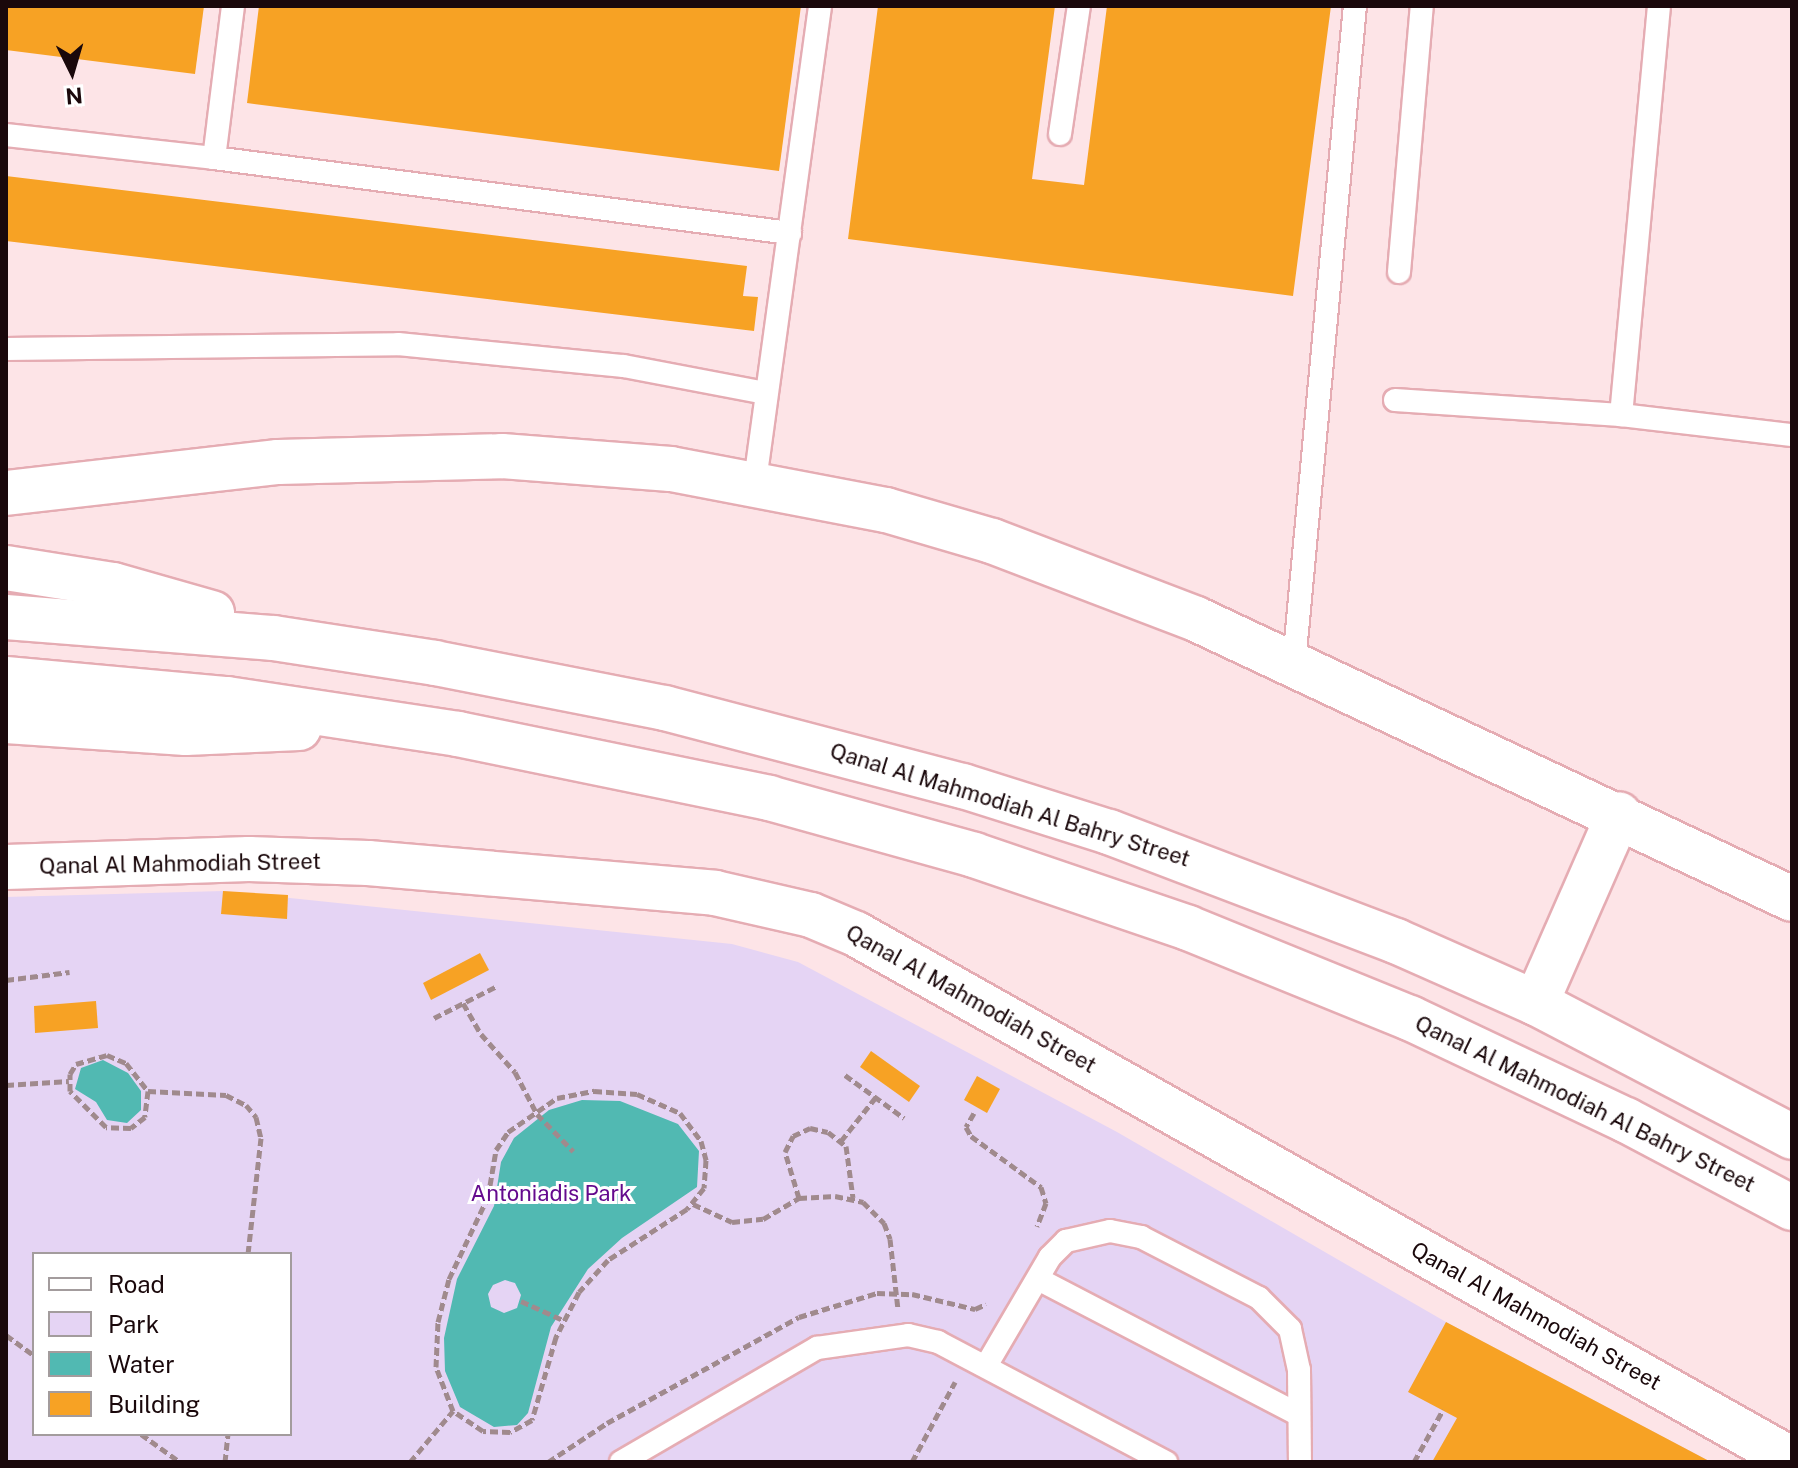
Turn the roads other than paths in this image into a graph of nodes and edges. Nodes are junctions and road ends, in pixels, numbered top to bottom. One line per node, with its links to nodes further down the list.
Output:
1 (233, 6): 9 (lane)
2 (820, 6): 10 (lane)
3 (1079, 6): 7 (lane)
4 (1355, 6): 22 (lane)
5 (1422, 6): 11 (lane)
6 (1659, 6): 15 (lane)
7 (1060, 134)
8 (6, 135): 9 (lane)
9 (214, 158): 10 (lane)
10 (790, 233): 13 (lane)
11 (1399, 272)
12 (6, 349): 13 (lane)
13 (766, 393): 17 (lane)
14 (1395, 400): 15 (lane)
15 (1621, 415): 16 (lane)
16 (1792, 435)
17 (755, 481): 18 (main road); 22 (main road)
18 (6, 493)
19 (6, 568): 21 (main road)
20 (6, 617): 21 (main road)
21 (274, 638): 29 (main road, Qanal Al Mahmodiah Al Bahry Street)
22 (1294, 663): 26 (main road)
23 (6, 679): 24 (main road)
24 (363, 720): 25 (main road); 31 (main road, Qanal Al Mahmodiah Al Bahry Street)
25 (6, 721)
26 (1619, 814): 28 (main road); 29 (main road)
27 (6, 867): 35 (main road, Qanal Al Mahmodiah Street)
28 (1792, 899)
29 (1536, 1003): 30 (main road, Qanal Al Mahmodiah Al Bahry Street)
30 (1792, 1137)
31 (1792, 1208)
32 (1038, 1279): 33 (lane); 34 (lane); 34 (lane)
33 (986, 1366): 36 (lane); 37 (lane)
34 (1299, 1415): 38 (lane)
35 (1792, 1460)
36 (621, 1462)
37 (1166, 1462)
38 (1300, 1462)

